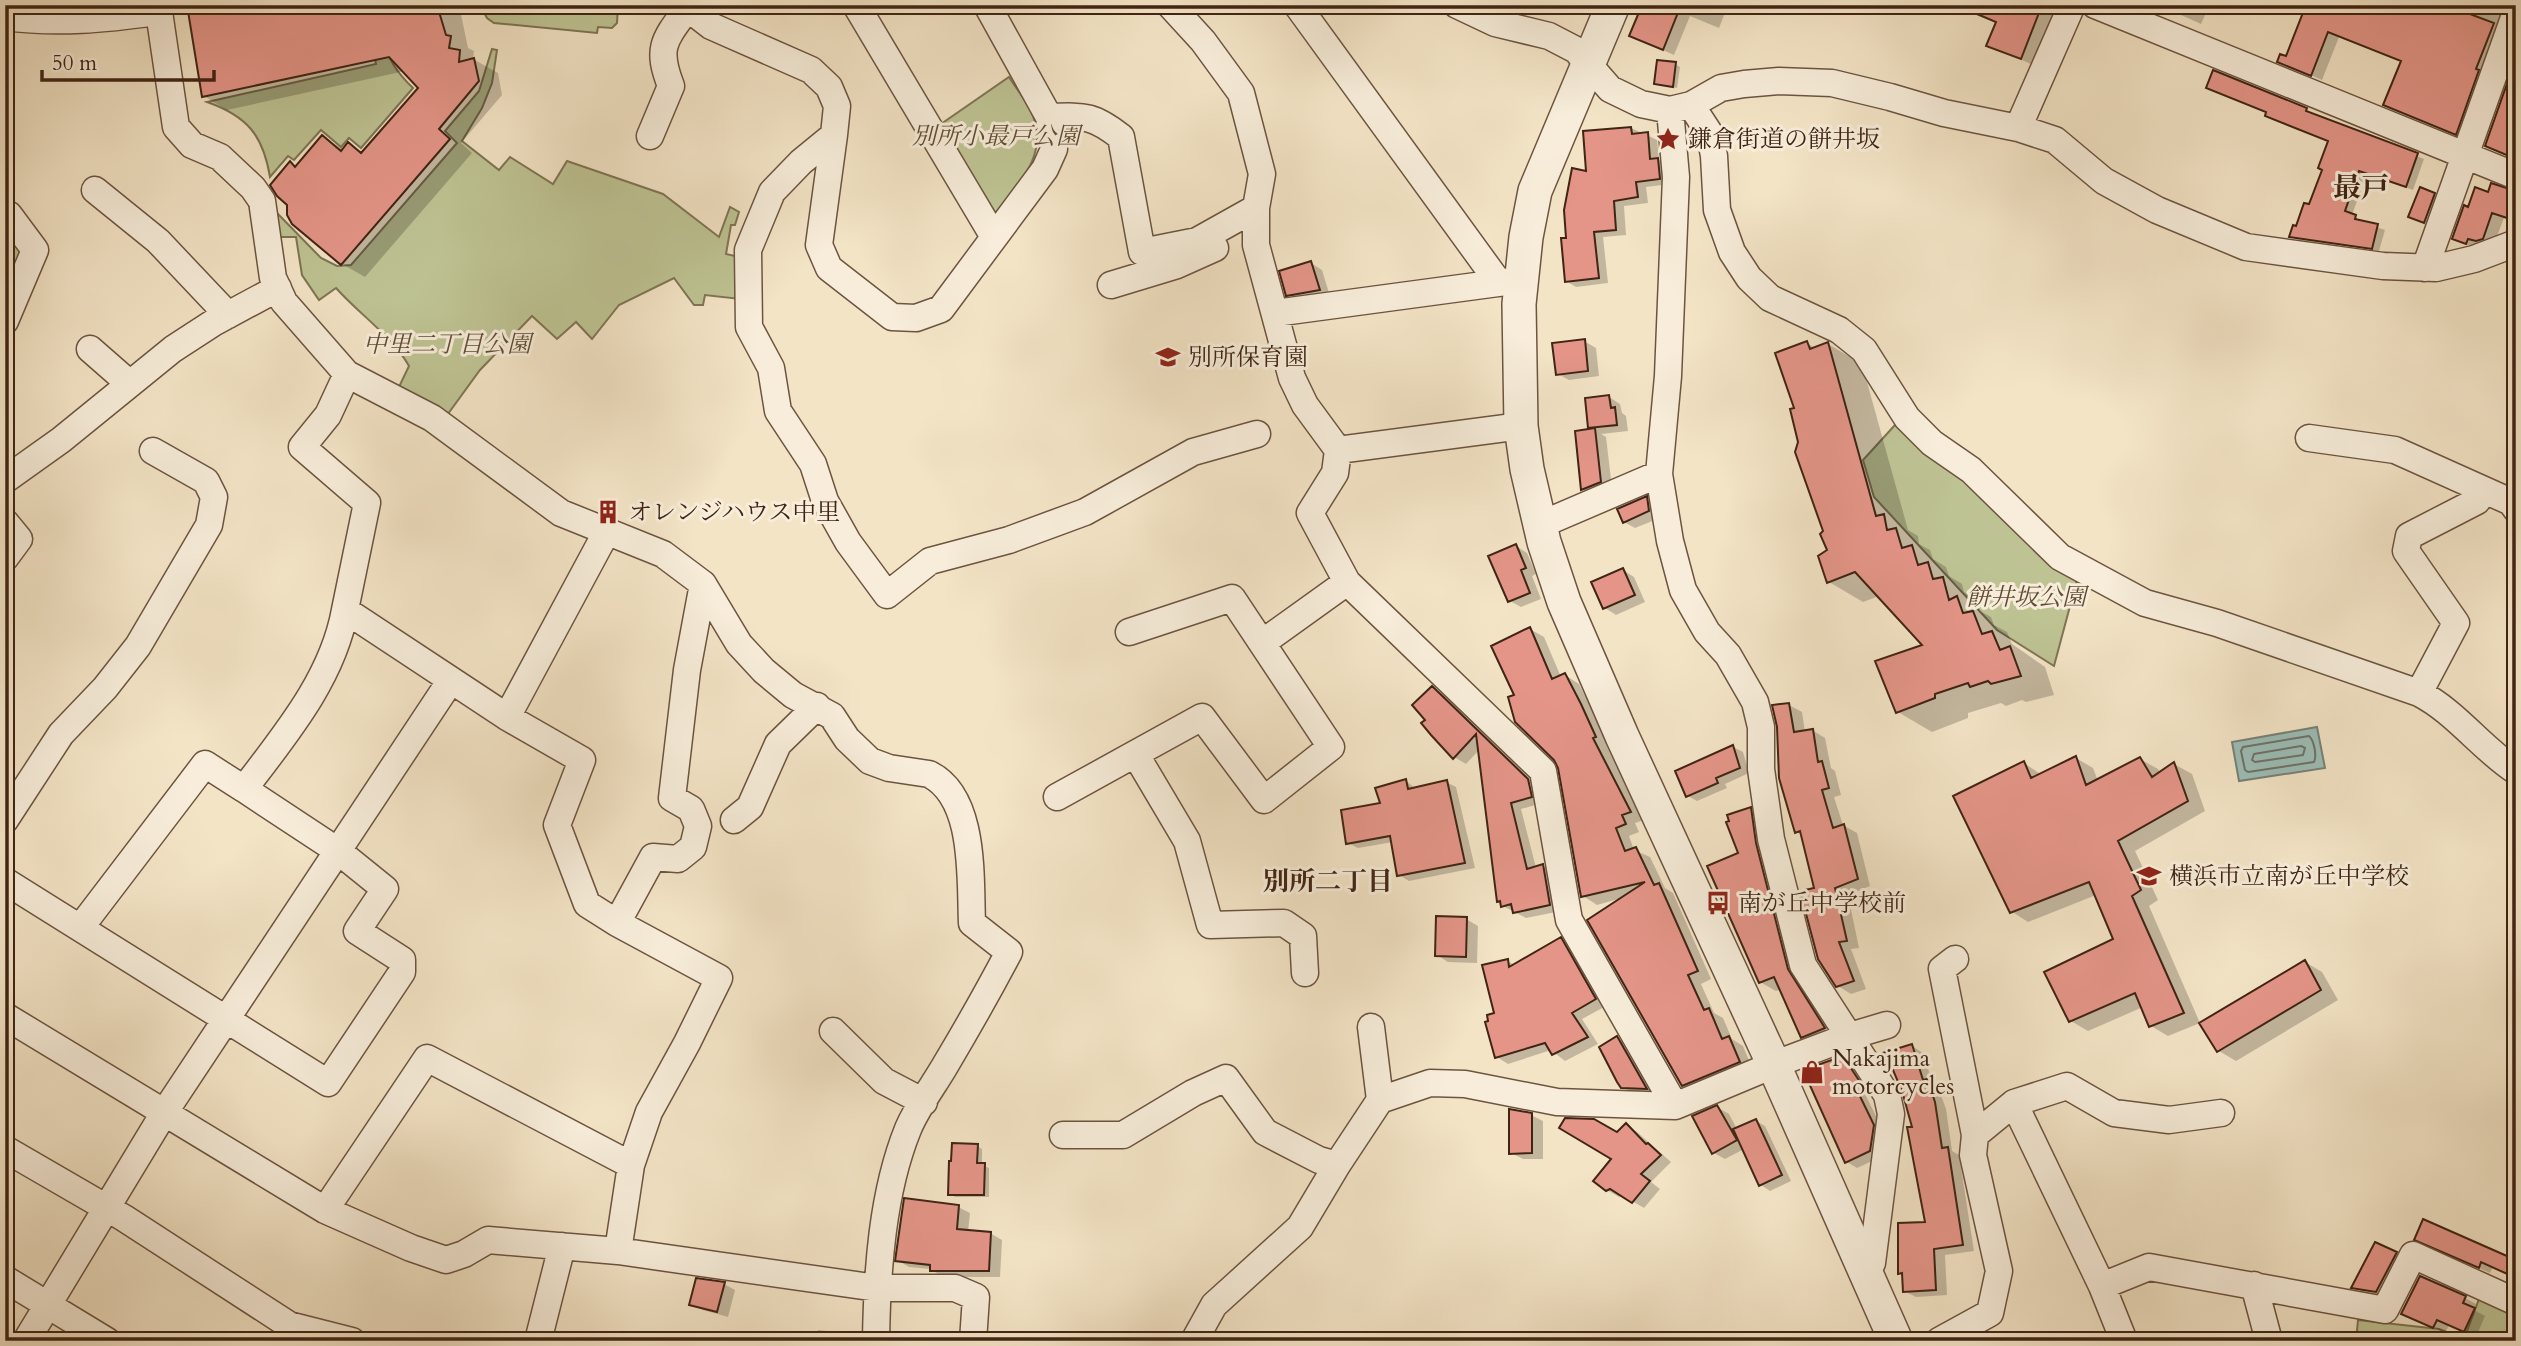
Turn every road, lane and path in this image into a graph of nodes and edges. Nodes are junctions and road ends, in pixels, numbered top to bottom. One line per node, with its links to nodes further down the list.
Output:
1 (856, 5): 24 (street)
2 (987, 5): 15 (street)
3 (1170, 5): 22 (street)
4 (1297, 5): 27 (street)
5 (1457, 5): 13 (street)
6 (1613, 5): 13 (street)
7 (2072, 5): 16 (street)
8 (2095, 5): 19 (street)
9 (685, 7): 17 (street); 18 (street)
10 (158, 9): 12 (street); 29 (street)
11 (2516, 12): 19 (street)
12 (5, 17)
13 (1589, 63): 14 (street); 27 (street)
14 (1681, 107): 16 (street); 41 (street); 55 (street)
15 (1049, 117): 22 (street); 24 (street)
16 (2018, 128): 26 (street)
17 (834, 135): 24 (street); 37 (street)
18 (650, 136)
19 (2465, 155): 20 (street); 26 (street)
20 (2516, 176)
21 (95, 190): 31 (street)
22 (1247, 213): 28 (street); 30 (street)
23 (5, 216): 32 (street)
24 (994, 237)
25 (2516, 243): 26 (street)
26 (2425, 268)
27 (1511, 281): 30 (street); 36 (street)
28 (1111, 285)
29 (278, 289): 31 (street); 34 (street)
30 (1275, 313): 40 (street)
31 (228, 315): 35 (street)
32 (5, 321)
33 (90, 349): 35 (street)
34 (348, 374): 47 (street); 51 (street)
35 (130, 384): 42 (street)
36 (1521, 426): 40 (street); 46 (street)
37 (1257, 433)
38 (2309, 438): 43 (street)
39 (153, 450): 62 (street)
40 (1338, 450): 49 (street)
41 (1659, 474): 46 (street); 75 (street)
42 (5, 480)
43 (2484, 489): 44 (street); 55 (street)
44 (2516, 509)
45 (5, 522): 48 (street)
46 (1540, 525): 76 (street)
47 (607, 531): 50 (street); 57 (street)
48 (5, 558)
49 (1347, 582): 53 (street); 80 (street)
50 (703, 584): 56 (street); 66 (street)
51 (345, 610): 54 (street); 60 (street)
52 (1129, 632): 53 (street)
53 (1262, 643): 58 (street)
54 (450, 680): 57 (street); 64 (street)
55 (2419, 693): 59 (street)
56 (817, 706): 63 (street); 78 (street)
57 (507, 717): 66 (street)
58 (1136, 755): 61 (street); 69 (street)
59 (2509, 758)
60 (244, 789): 64 (street); 67 (street)
61 (1057, 797)
62 (5, 820)
63 (734, 820)
64 (338, 851): 71 (street); 71 (street)
65 (5, 881): 67 (street)
66 (617, 923): 86 (street)
67 (80, 928): 71 (street)
68 (1955, 960): 84 (street)
69 (1305, 973)
70 (5, 1016): 82 (street)
71 (227, 1019): 82 (street)
72 (1886, 1025): 75 (street)
73 (1371, 1027): 77 (street)
74 (834, 1031): 78 (street)
75 (1850, 1036): 76 (street); 92 (street)
76 (1773, 1065): 80 (street); 92 (street)
77 (1380, 1100): 80 (street); 87 (street)
78 (924, 1102): 96 (street)
79 (2014, 1103): 81 (street); 84 (street); 95 (street)
80 (1675, 1106)
81 (2221, 1112)
82 (164, 1113): 88 (street); 89 (street)
83 (1063, 1135): 87 (street)
84 (1975, 1135): 99 (street)
85 (5, 1149): 88 (street)
86 (631, 1165): 89 (street); 91 (street)
87 (1337, 1165): 106 (street)
88 (107, 1209): 98 (street); 102 (street)
89 (325, 1210): 90 (street)
90 (562, 1246): 91 (street); 103 (street)
91 (618, 1251): 96 (street)
92 (1865, 1275): 107 (street)
93 (5, 1279): 98 (street)
94 (2254, 1285): 95 (street); 97 (street); 110 (street)
95 (2102, 1286): 109 (street)
96 (877, 1288): 104 (street); 105 (street)
97 (2516, 1302)
98 (48, 1304): 100 (street); 101 (street)
99 (1969, 1334): 108 (street)
100 (26, 1341)
101 (107, 1341)
102 (352, 1341)
103 (538, 1341)
104 (876, 1341)
105 (973, 1341)
106 (1194, 1341)
107 (1896, 1341)
108 (1939, 1341)
109 (2124, 1341)
110 (2269, 1341)

